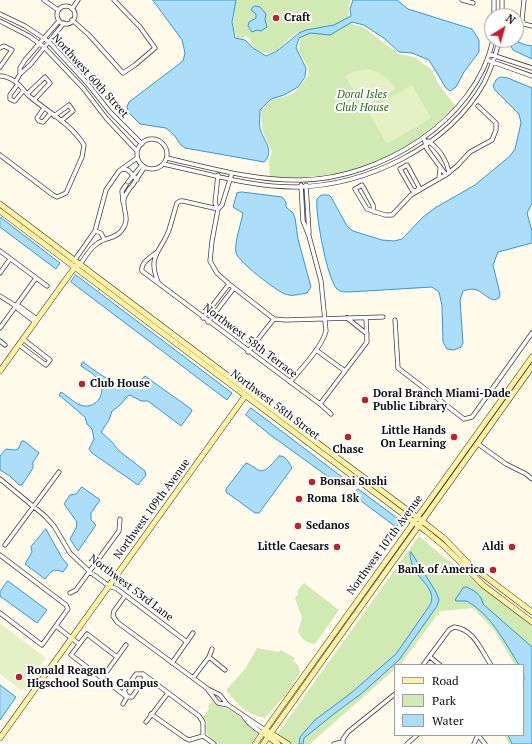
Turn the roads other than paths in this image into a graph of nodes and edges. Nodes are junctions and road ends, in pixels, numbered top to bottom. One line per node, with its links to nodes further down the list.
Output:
1 (44, 0): 7 (street)
2 (78, 0): 6 (street)
3 (114, 0): 9 (street)
4 (462, 0): 5 (street)
5 (473, 3)
6 (72, 9): 7 (street); 9 (street)
7 (58, 10): 11 (street)
8 (0, 14): 13 (street, Northwest 60th Street)
9 (72, 20): 12 (street)
10 (0, 21): 14 (street, Northwest 60th Street)
11 (59, 21): 12 (street); 15 (street)
12 (64, 23): 16 (street)
13 (21, 24): 14 (street); 15 (street, Northwest 60th Street)
14 (18, 30): 17 (street, Northwest 60th Street)
15 (44, 38): 16 (street, Northwest 60th Street); 17 (street)
16 (49, 42): 19 (street); 41 (street, Northwest 60th Street)
17 (39, 43): 19 (street, Northwest 60th Street); 28 (street)
18 (0, 48): 26 (street)
19 (44, 48): 28 (street); 43 (street, Northwest 60th Street)
20 (491, 48): 22 (street)
21 (498, 48): 23 (street)
22 (489, 54): 23 (street); 24 (street)
23 (495, 56): 25 (street); 27 (street)
24 (487, 60): 25 (street); 39 (street)
25 (493, 62): 30 (street); 40 (street)
26 (0, 67)
27 (532, 68)
28 (20, 74): 31 (street)
29 (0, 76): 31 (street)
30 (532, 76)
31 (17, 83): 32 (street); 32 (street)
32 (23, 91): 33 (street)
33 (27, 94): 34 (street); 34 (street)
34 (34, 100): 36 (street)
35 (478, 106): 51 (street)
36 (44, 108): 37 (street); 37 (street)
37 (52, 115): 38 (street); 38 (street)
38 (61, 121): 44 (street)
39 (424, 138): 40 (street); 42 (street); 64 (street)
40 (429, 141): 42 (street); 45 (street)
41 (142, 144): 43 (street); 47 (street)
42 (425, 144): 48 (street); 66 (street)
43 (137, 151): 46 (street)
44 (0, 155)
45 (442, 157): 48 (street); 50 (street)
46 (137, 158): 52 (street); 53 (street)
47 (166, 158): 49 (street); 55 (street)
48 (435, 161): 54 (street)
49 (163, 164): 52 (street); 59 (street)
50 (447, 164): 51 (street); 57 (street)
51 (457, 166): 57 (street)
52 (142, 167): 58 (street); 62 (street)
53 (122, 169): 58 (street); 73 (street)
54 (440, 169): 57 (street); 61 (street)
55 (220, 170): 56 (street); 59 (street)
56 (232, 173): 60 (street); 63 (street)
57 (447, 174): 61 (street)
58 (132, 176): 62 (street); 69 (street)
59 (218, 176): 60 (street); 70 (street)
60 (230, 179): 65 (street); 70 (street)
61 (439, 179): 67 (street)
62 (136, 180): 69 (street)
63 (301, 180): 64 (street); 65 (street)
64 (307, 180): 66 (street)
65 (301, 186): 66 (street); 74 (street)
66 (306, 186): 74 (street)
67 (417, 191): 67 (street); 72 (street)
68 (0, 204): 79 (street, Northwest 58th Street)
69 (124, 207): 75 (street)
70 (218, 209): 77 (street); 84 (street)
71 (0, 211): 80 (street, Northwest 58th Street)
72 (374, 212): 72 (street)
73 (95, 230): 75 (street); 79 (street)
74 (309, 236): 91 (street)
75 (104, 239): 80 (street)
76 (0, 251): 78 (street)
77 (157, 252): 83 (street); 83 (street, Northwest 58th Terrace)
78 (10, 259): 81 (street); 82 (street)
79 (74, 260): 80 (street, Northwest 58th Street)
80 (77, 266): 96 (street); 112 (street, Northwest 58th Street)
81 (0, 273)
82 (36, 278): 85 (street); 88 (street)
83 (158, 283): 90 (street, Northwest 58th Terrace)
84 (229, 284): 86 (street); 90 (street)
85 (47, 286)
86 (234, 288): 94 (street); 97 (street)
87 (0, 296): 88 (street)
88 (16, 306): 96 (street); 98 (street)
89 (383, 317): 93 (street)
90 (203, 318): 97 (street, Northwest 58th Terrace)
91 (326, 318): 92 (street); 94 (street); 105 (street)
92 (347, 318): 93 (street); 100 (street)
93 (366, 318): 100 (street)
94 (274, 319): 106 (street)
95 (395, 320): 99 (street)
96 (36, 321): 101 (street)
97 (208, 322): 106 (street, Northwest 58th Terrace)
98 (0, 328)
99 (532, 333)
100 (367, 334): 110 (street)
101 (23, 339): 104 (street); 104 (street)
102 (0, 341): 103 (street)
103 (5, 344)
104 (19, 345): 109 (street)
105 (316, 350): 110 (street); 111 (street)
106 (248, 352): 111 (street, Northwest 58th Terrace)
107 (532, 357): 120 (street, Northwest 107th Avenue)
108 (532, 367): 115 (street, Northwest 107th Avenue)
109 (0, 371)
110 (345, 371): 113 (street)
111 (290, 382): 113 (street, Northwest 58th Terrace)
112 (246, 393): 120 (street, Northwest 58th Street); 123 (street, Northwest 58th Street); 128 (street, Northwest 109th Avenue)
113 (320, 404): 114 (street, Northwest 58th Terrace)
114 (331, 414)
115 (478, 444): 118 (street); 122 (street, Northwest 107th Avenue)
116 (59, 472): 119 (street)
117 (0, 479): 119 (street, Northwest 53rd Lane)
118 (532, 479)
119 (34, 506): 125 (street); 127 (street, Northwest 53rd Lane)
120 (417, 517): 122 (street, Northwest 58th Street); 123 (street, Northwest 107th Avenue)
121 (120, 519): 127 (street)
122 (422, 521): 124 (street, Northwest 107th Avenue); 131 (street, Northwest 58th Street)
123 (414, 522): 124 (street, Northwest 58th Street); 162 (street, Northwest 107th Avenue)
124 (419, 526): 133 (street, Northwest 58th Street); 163 (street, Northwest 107th Avenue)
125 (5, 545)
126 (0, 555): 134 (street)
127 (90, 572): 128 (street, Northwest 53rd Lane); 129 (street)
128 (109, 586): 130 (street, Northwest 53rd Lane); 136 (street, Northwest 109th Avenue)
129 (70, 593)
130 (125, 596): 137 (street, Northwest 53rd Lane); 144 (street)
131 (532, 612)
132 (0, 613): 134 (street)
133 (532, 622)
134 (56, 626): 136 (street)
135 (194, 633): 137 (street)
136 (72, 638): 138 (street); 167 (street, Northwest 109th Avenue)
137 (187, 642): 144 (street)
138 (79, 644): 141 (street); 150 (street)
139 (126, 645): 141 (street)
140 (212, 649): 142 (street)
141 (117, 657): 150 (street)
142 (209, 657): 148 (street); 151 (street)
143 (430, 657): 145 (street); 146 (street); 147 (street)
144 (172, 663): 151 (street)
145 (424, 664)
146 (439, 664)
147 (490, 664)
148 (225, 670)
149 (143, 674): 153 (street); 156 (street); 156 (street)
150 (102, 678): 156 (street)
151 (193, 678): 152 (street)
152 (208, 689): 154 (street); 157 (street)
153 (168, 692): 160 (street); 164 (street)
154 (218, 693): 157 (street); 159 (street)
155 (394, 695): 168 (street)
156 (127, 697): 158 (street)
157 (214, 698): 159 (street)
158 (123, 704)
159 (228, 705): 162 (street)
160 (151, 714): 161 (street); 164 (street)
161 (146, 722)
162 (264, 732): 163 (street); 170 (street, Northwest 107th Avenue)
163 (270, 735): 171 (street, Northwest 107th Avenue); 172 (street); 173 (street)
164 (203, 736): 169 (street)
165 (416, 736): 175 (street)
166 (479, 736): 176 (street)
167 (0, 738)
168 (342, 742): 174 (street)
169 (214, 744)
170 (255, 744)
171 (263, 744)
172 (278, 744)
173 (288, 744)
174 (334, 744)
175 (407, 744)
176 (485, 744)

